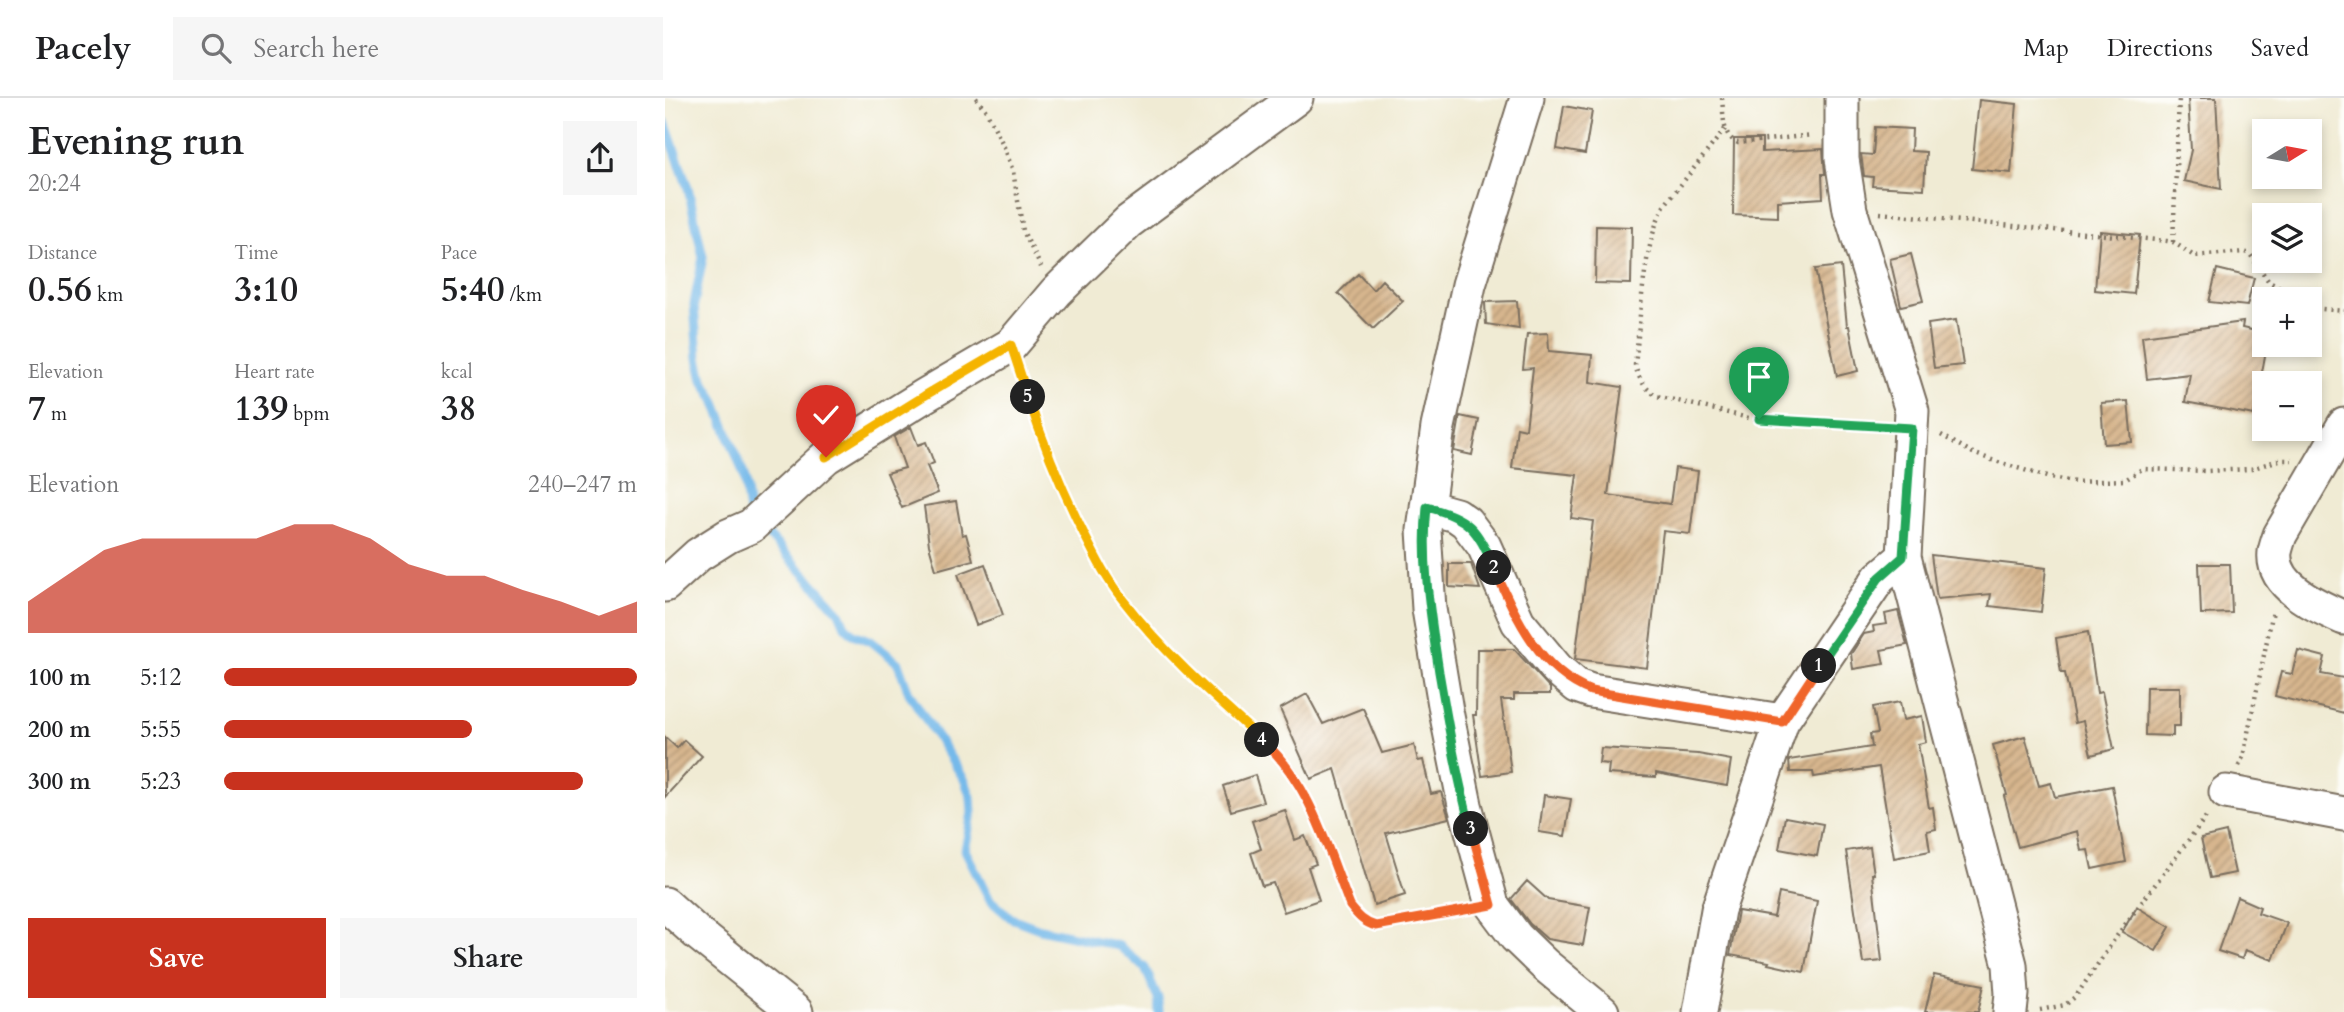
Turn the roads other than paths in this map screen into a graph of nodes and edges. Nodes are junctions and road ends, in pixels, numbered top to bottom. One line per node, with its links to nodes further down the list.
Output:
1 (1296, 98): 7 (street)
2 (1527, 98): 5 (street)
3 (1842, 98): 6 (street)
4 (2344, 425): 8 (street)
5 (1427, 507): 9 (street); 14 (street)
6 (1903, 557): 9 (street); 16 (street)
7 (665, 585)
8 (2344, 618)
9 (1782, 722): 15 (street)
10 (2226, 792): 11 (street)
11 (2344, 814)
12 (665, 904): 13 (street)
13 (796, 1012)
14 (1602, 1012)
15 (1700, 1012)
16 (2010, 1012)

